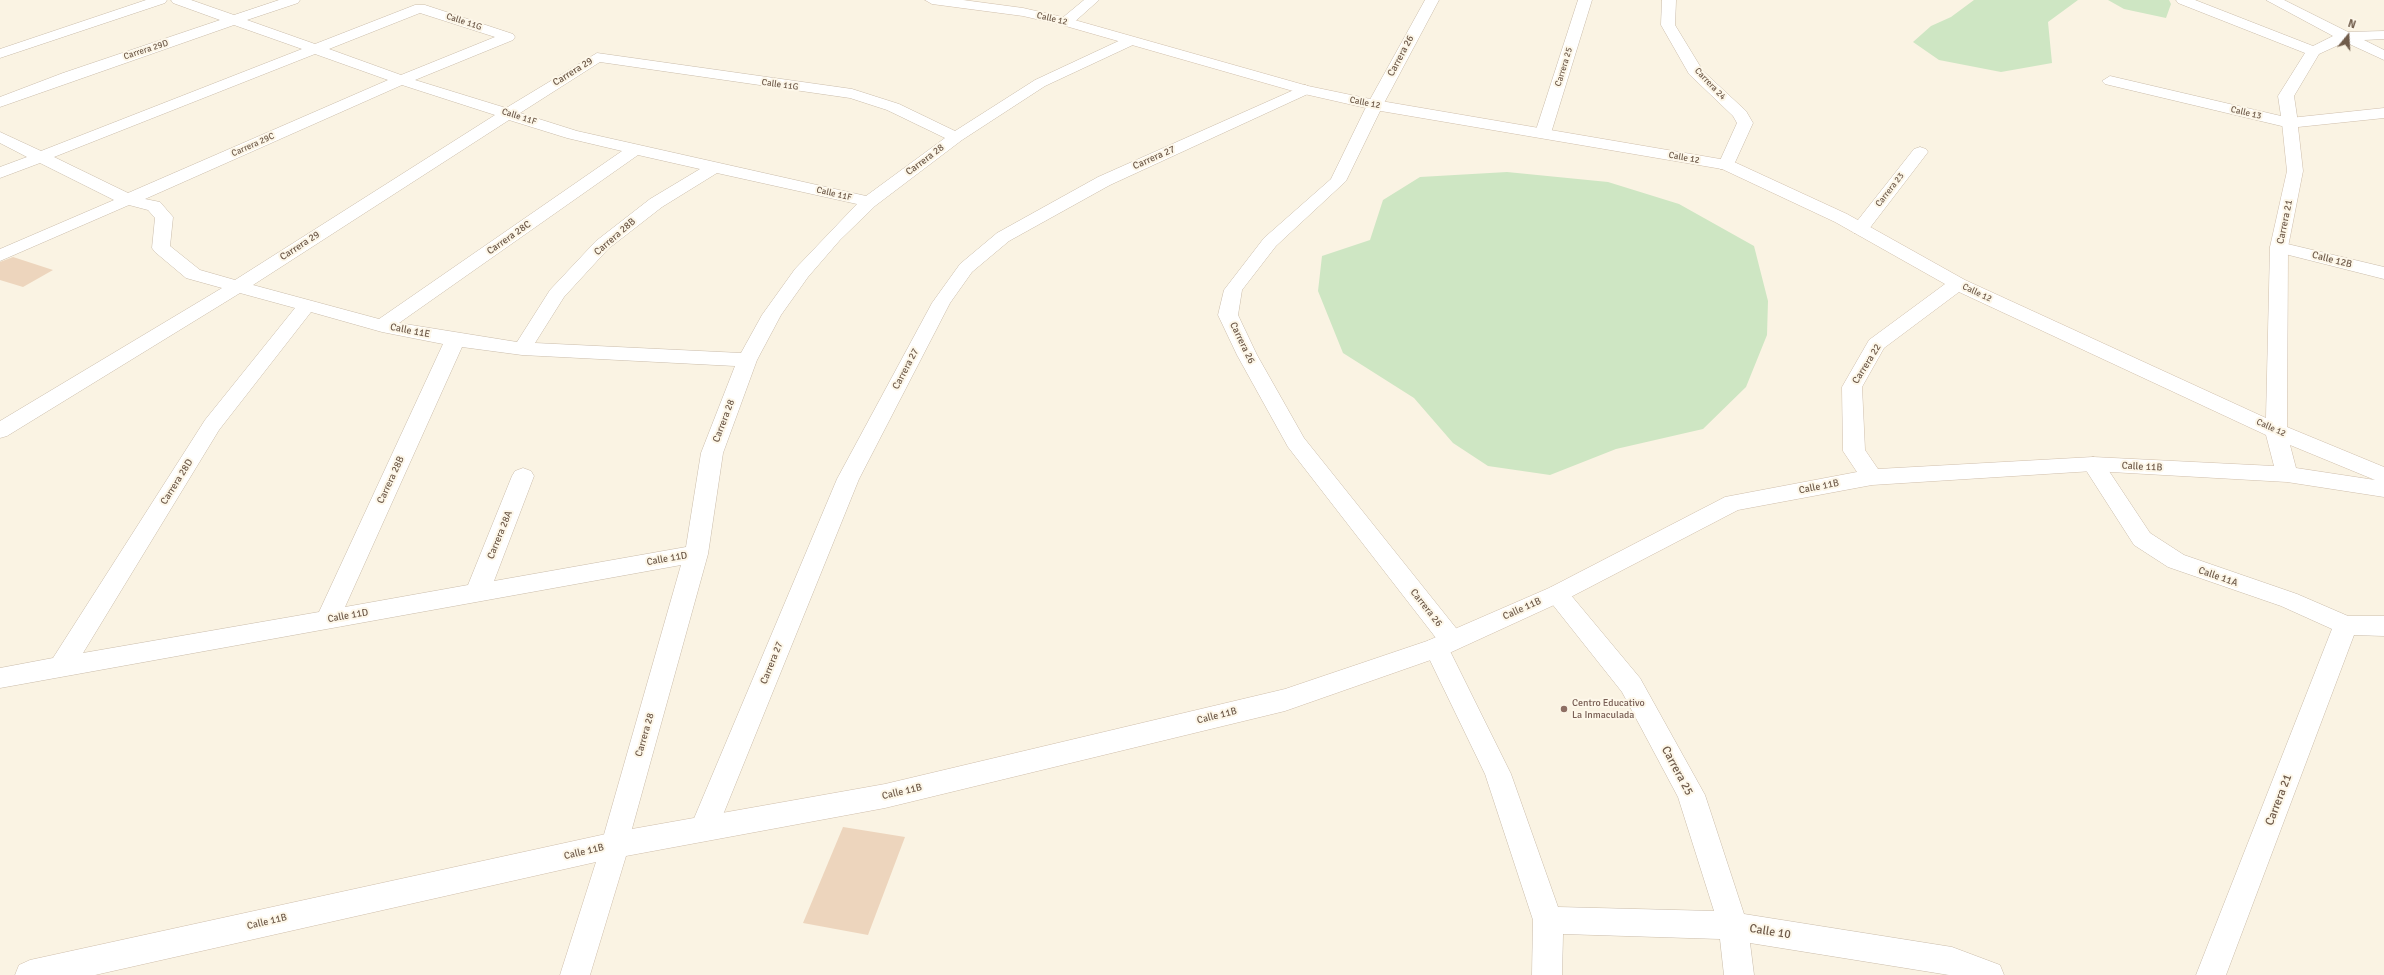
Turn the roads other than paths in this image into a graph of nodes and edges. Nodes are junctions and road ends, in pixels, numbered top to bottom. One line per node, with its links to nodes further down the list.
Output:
1 (160, 0): 19 (street)
2 (178, 0): 11 (street, Calle 11F)
3 (293, 0): 11 (street, Carrera 29D)
4 (932, 0): 12 (street, Calle 12)
5 (1092, 0): 12 (street)
6 (1432, 0): 26 (street, Carrera 26)
7 (1585, 0): 30 (street, Carrera 25)
8 (1669, 0): 36 (street, Carrera 24)
9 (2183, 0): 18 (street)
10 (2273, 0): 15 (street)
11 (233, 21): 17 (street, Calle 11F); 25 (street, Carrera 29D)
12 (1066, 22): 16 (street, Calle 12)
13 (2384, 35): 15 (street)
14 (508, 36): 17 (street, Calle 11G); 22 (street, Carrera 29C)
15 (2343, 37): 18 (street); 20 (street)
16 (1130, 41): 24 (street, Calle 12); 32 (street, Carrera 28)
17 (313, 50): 22 (street, Calle 11F); 35 (street)
18 (2313, 50): 29 (street, Carrera 21)
19 (0, 54)
20 (2384, 56)
21 (597, 57): 27 (street, Carrera 29); 32 (street, Calle 11G)
22 (401, 80): 27 (street, Calle 11F); 39 (street, Carrera 29C)
23 (2110, 81): 29 (street, Calle 13)
24 (1305, 90): 26 (street, Calle 12); 69 (street, Carrera 27)
25 (0, 102)
26 (1375, 105): 30 (street, Calle 12); 66 (street, Carrera 26)
27 (507, 113): 33 (street, Calle 11F); 46 (street, Carrera 29)
28 (2384, 113): 29 (street, Calle 13)
29 (2290, 123): 42 (street, Carrera 21)
30 (1543, 133): 36 (street, Calle 12)
31 (0, 137): 35 (street)
32 (956, 137): 40 (street, Carrera 28)
33 (635, 149): 37 (street, Calle 11F); 48 (street, Carrera 28C)
34 (1920, 152): 41 (street, Carrera 23)
35 (39, 157): 38 (street); 39 (street)
36 (1726, 165): 41 (street, Calle 12)
37 (715, 167): 40 (street, Calle 11F); 50 (street, Carrera 28B)
38 (0, 173)
39 (128, 200): 43 (street, Carrera 29C); 46 (street, Calle 11E)
40 (870, 202): 51 (street, Carrera 28)
41 (1860, 229): 45 (street, Calle 12)
42 (2279, 248): 44 (street, Calle 12B); 53 (street, Carrera 21)
43 (0, 256)
44 (2384, 273)
45 (1958, 284): 53 (street, Calle 12); 58 (street, Carrera 22)
46 (237, 287): 47 (street, Calle 11E); 52 (street, Carrera 29)
47 (306, 306): 48 (street, Calle 11E); 67 (street, Carrera 28D)
48 (382, 326): 49 (street, Calle 11E)
49 (455, 340): 50 (street, Calle 11E); 63 (street, Carrera 28B)
50 (522, 349): 51 (street, Calle 11E)
51 (746, 360): 60 (street, Carrera 28)
52 (0, 431)
53 (2276, 431): 55 (street, Carrera 21); 56 (street, Calle 12)
54 (2093, 464): 55 (street, Calle 11B); 58 (street, Calle 11B); 64 (street, Calle 11A)
55 (2287, 474): 59 (street, Calle 11B)
56 (2384, 475)
57 (523, 476): 61 (street, Carrera 28A)
58 (1872, 477): 62 (street, Calle 11B)
59 (2384, 489)
60 (696, 554): 61 (street, Calle 11D); 70 (street, Carrera 28)
61 (477, 593): 63 (street, Calle 11D)
62 (1557, 594): 66 (street, Calle 11B); 72 (street, Carrera 25)
63 (327, 620): 67 (street, Calle 11D)
64 (2346, 625): 65 (street, Calle 11A); 78 (street, Carrera 21)
65 (2384, 626)
66 (1444, 644): 69 (street, Calle 11B); 71 (street, Carrera 26)
67 (61, 667): 68 (street, Calle 11D)
68 (0, 678)
69 (704, 828): 70 (street, Calle 11B)
70 (615, 844): 73 (street, Calle 11B); 74 (street, Carrera 28)
71 (1548, 920): 72 (street, Calle 10); 75 (street, Carrera 26)
72 (1733, 926): 76 (street, Carrera 25); 77 (street, Calle 10)
73 (30, 975)
74 (575, 975)
75 (1547, 975)
76 (1739, 975)
77 (1989, 975)
78 (2211, 975)

